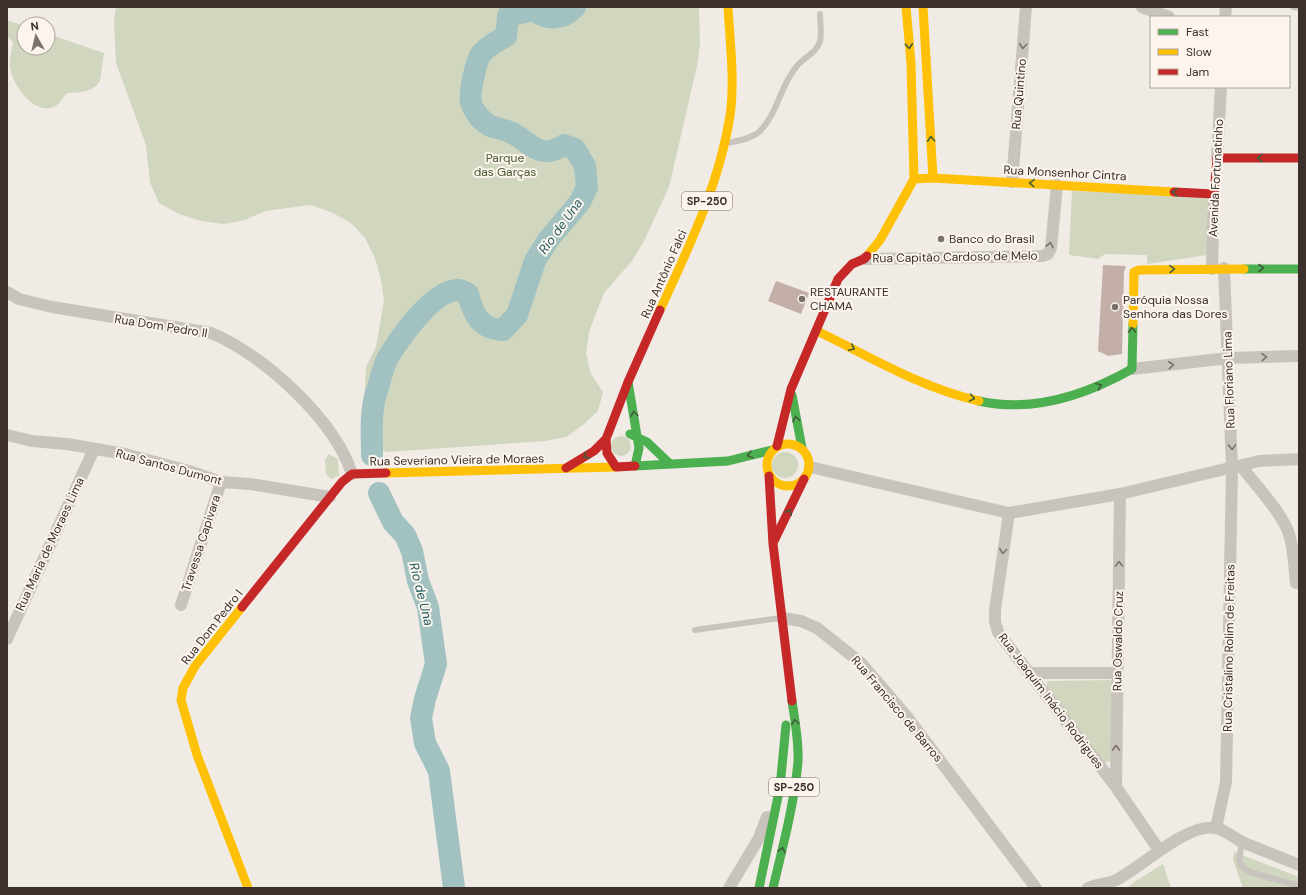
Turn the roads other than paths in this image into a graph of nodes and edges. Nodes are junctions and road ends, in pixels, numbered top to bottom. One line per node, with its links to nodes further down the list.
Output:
1 (728, 7): 13 (main road, Rua Antônio Falci / SP-250)
2 (906, 7): 11 (main road, one-way to 11)
3 (923, 7): 10 (main road)
4 (1026, 7): 18 (street, Rua Quintino, one-way to 18)
5 (1142, 7): 9 (street)
6 (1293, 7): 7 (lane)
7 (1299, 8)
8 (820, 14): 13 (lane)
9 (1166, 16)
10 (927, 59): 11 (main road); 16 (main road, one-way to 10)
11 (911, 63): 17 (main road)
12 (1221, 88): 14 (street, Avenida Fortunatinho)
13 (724, 144): 30 (main road, Rua Antônio Falci / SP-250)
14 (1217, 158): 15 (main road, one-way to 14); 20 (main road, Avenida Fortunatinho)
15 (1299, 158)
16 (933, 178): 17 (main road, Rua Monsenhor Cintra); 18 (main road, Rua Monsenhor Cintra)
17 (914, 179): 21 (main road)
18 (1012, 182): 19 (main road, Rua Monsenhor Cintra, one-way to 18)
19 (1057, 185): 20 (main road, Rua Monsenhor Cintra, one-way to 19); 21 (street, Rua Capitão Cardoso de Melo, one-way to 19)
20 (1214, 194): 24 (street, Avenida Fortunatinho)
21 (864, 259): 26 (main road)
22 (1224, 268): 23 (main road, one-way to 23); 24 (main road); 28 (street, Rua Floriano Lima)
23 (1299, 268)
24 (1212, 269): 29 (main road, one-way to 24)
25 (7, 292): 48 (street, Rua Dom Pedro II)
26 (817, 331): 29 (main road, one-way to 29); 31 (main road)
27 (1299, 356): 28 (street, one-way to 27)
28 (1228, 358): 29 (street, one-way to 28); 45 (street, Rua Floriano Lima, one-way to 45)
29 (1132, 369)
30 (628, 382): 33 (main road, one-way to 30); 34 (main road, Rua Antônio Falci / SP-250)
31 (791, 389): 35 (main road); 36 (main road, one-way to 31)
32 (7, 436): 37 (street, Rua Santos Dumont)
33 (637, 436): 34 (main road, Rua Severiano Vieira de Moraes); 40 (main road, Rua Severiano Vieira de Moraes); 41 (main road)
34 (606, 439): 43 (main road); 46 (main road, Rua Severiano Vieira de Moraes, one-way to 46)
35 (775, 448): 36 (main road); 39 (main road, Rua Severiano Vieira de Moraes, one-way to 39); 47 (main road, SP-250)
36 (802, 448): 44 (main road)
37 (94, 449): 50 (street, Rua Santos Dumont); 59 (street, Rua Maria de Moraes Lima)
38 (1299, 459): 45 (street)
39 (728, 461): 40 (main road, Rua Severiano Vieira de Moraes); 42 (main road, Rua Severiano Vieira de Moraes)
40 (670, 464): 41 (main road, Rua Severiano Vieira de Moraes)
41 (635, 466): 43 (main road, Rua Severiano Vieira de Moraes)
42 (742, 466)
43 (616, 467): 46 (main road, Rua Severiano Vieira de Moraes)
44 (810, 467): 49 (main road); 53 (street)
45 (1236, 467): 51 (street); 55 (street); 67 (street, Rua Cristalino Rolim de Freitas)
46 (563, 470): 48 (main road, Rua Severiano Vieira de Moraes)
47 (766, 472): 49 (main road); 54 (main road, SP-250)
48 (352, 474): 52 (main road, Rua Dom Pedro I)
49 (804, 479): 54 (main road, one-way to 49)
50 (221, 482): 52 (street, Rua Santos Dumont); 56 (street, Travessa Capivara)
51 (1120, 494): 53 (street); 61 (street, Rua Oswaldo Cruz, one-way to 51)
52 (330, 497): 76 (main road, Rua Dom Pedro I)
53 (1009, 513): 60 (street, Rua Joaquim Inácio Rodrigues, one-way to 60)
54 (773, 544): 57 (main road, SP-250)
55 (1296, 583)
56 (181, 605)
57 (782, 618): 58 (lane); 62 (main road, SP-250); 79 (street, Rua Francisco de Barros)
58 (695, 630)
59 (7, 639)
60 (1031, 673): 61 (street); 64 (street, Rua Joaquim Inácio Rodrigues)
61 (1117, 673): 64 (street, Rua Oswaldo Cruz, one-way to 61)
62 (789, 686): 63 (main road, SP-250); 65 (main road, SP-250, one-way to 62)
63 (782, 780): 66 (main road, SP-250); 68 (street)
64 (1116, 787): 70 (street, Rua Joaquim Inácio Rodrigues)
65 (790, 818): 66 (street); 74 (main road, SP-250, one-way to 65)
66 (774, 826): 68 (street); 72 (main road, SP-250)
67 (1216, 828): 69 (street); 70 (street)
68 (759, 838): 77 (street)
69 (1242, 842): 71 (street); 75 (lane)
70 (1159, 850): 73 (street)
71 (1299, 865)
72 (762, 874): 74 (street); 78 (main road, SP-250)
73 (1112, 884): 80 (street)
74 (778, 886)
75 (1299, 886)
76 (248, 888)
77 (729, 888)
78 (760, 888)
79 (1036, 888)
80 (1088, 888)

